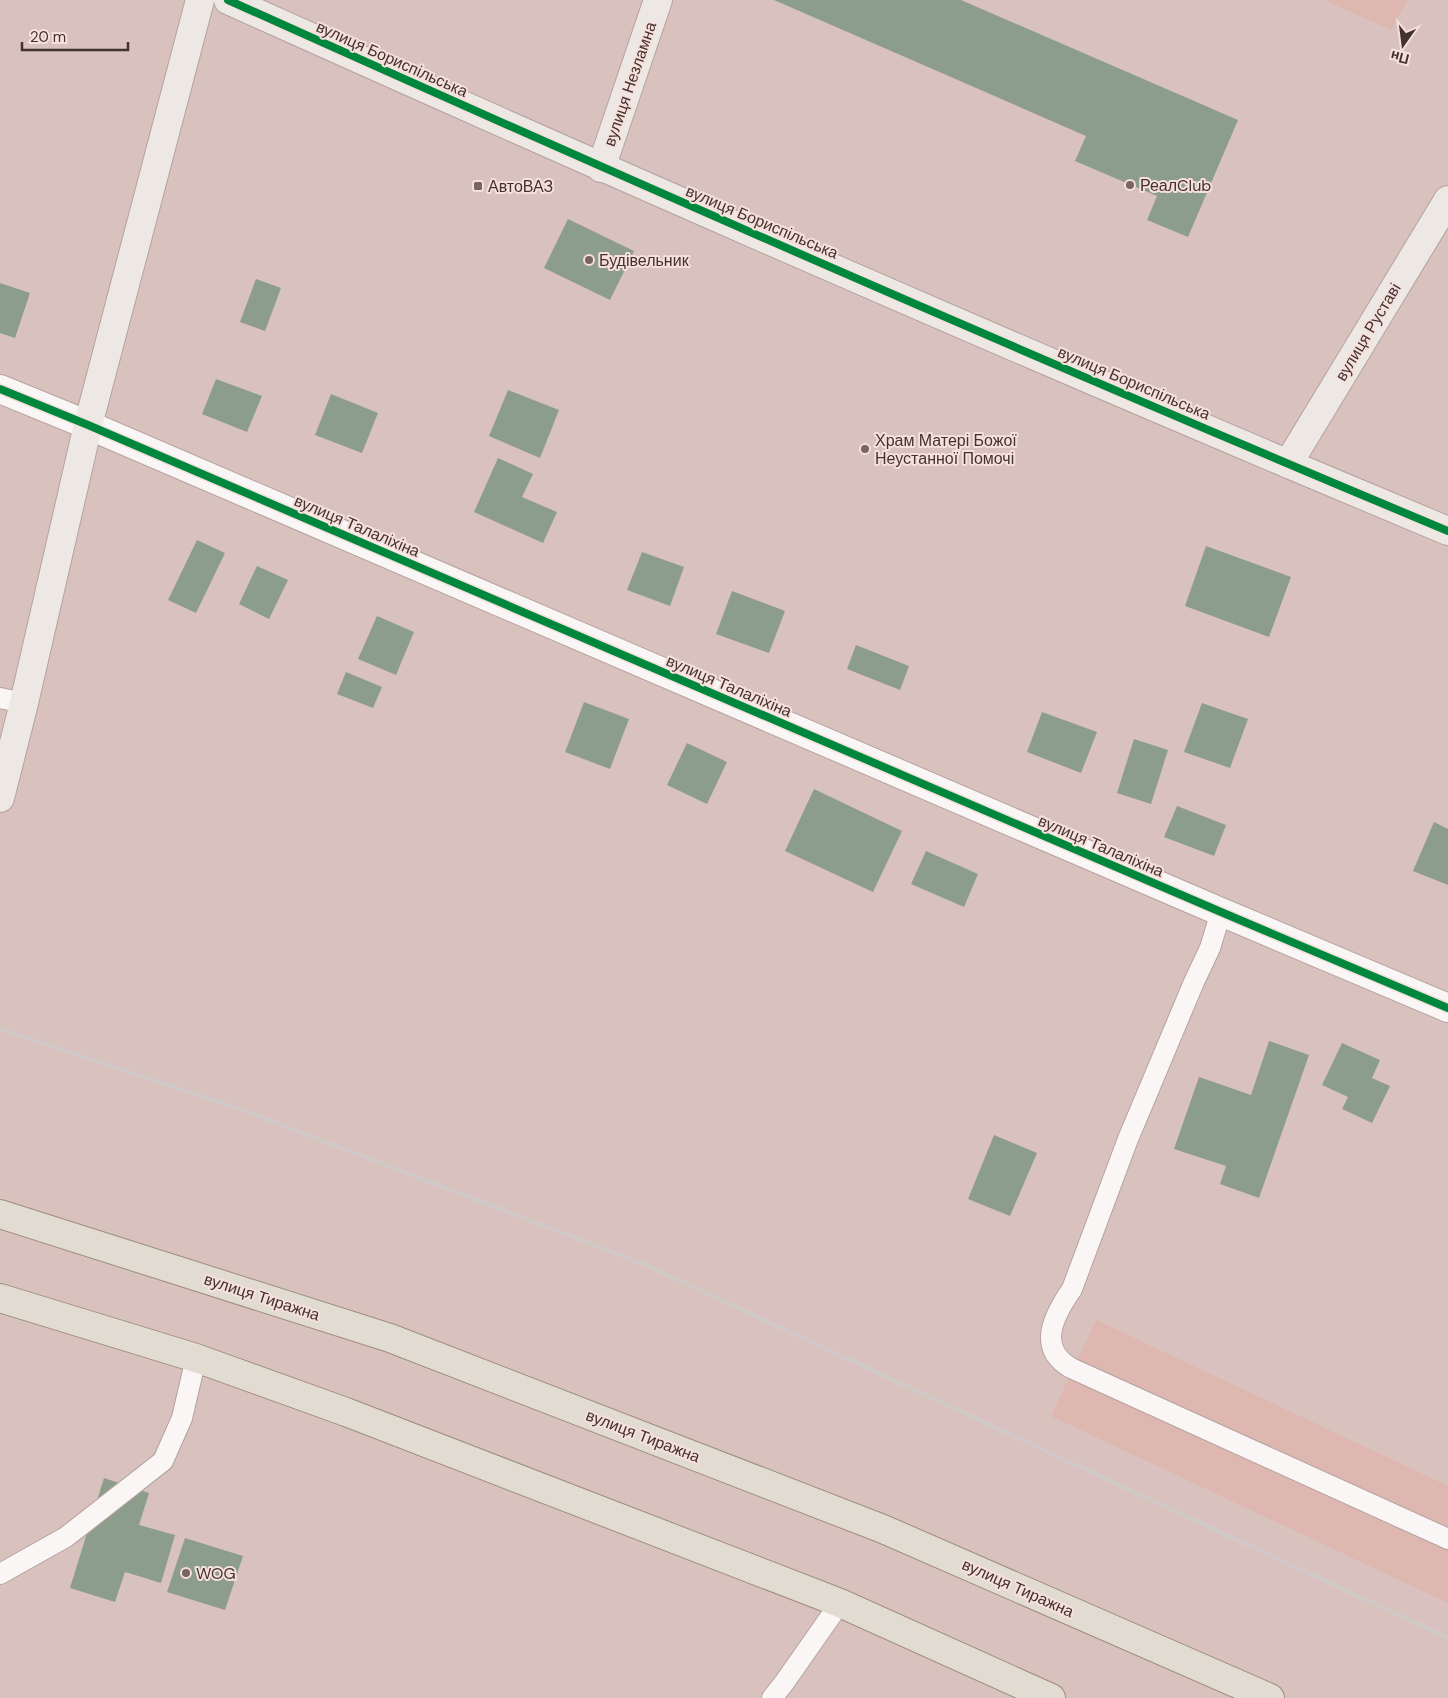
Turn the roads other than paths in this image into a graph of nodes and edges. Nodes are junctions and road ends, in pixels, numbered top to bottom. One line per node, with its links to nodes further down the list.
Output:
1 (200, 0): 7 (street)
2 (228, 0): 4 (street, вулиця Бориспільська)
3 (658, 0): 4 (street, вулиця Незламна)
4 (601, 168): 8 (street, вулиця Бориспільська)
5 (1448, 200): 8 (street, вулиця Руставі)
6 (0, 389): 7 (street, вулиця Талаліхіна)
7 (88, 426): 10 (street); 12 (street, вулиця Талаліхіна)
8 (1288, 464): 9 (street, вулиця Бориспільська)
9 (1448, 531)
10 (12, 700): 11 (street)
11 (0, 798)
12 (1221, 912): 13 (street, вулиця Талаліхіна); 17 (lane)
13 (1448, 1008)
14 (0, 1214): 20 (main road, вулиця Тиражна)
15 (0, 1298): 16 (main road)
16 (196, 1358): 18 (lane); 19 (main road)
17 (1448, 1539)
18 (0, 1574)
19 (840, 1603): 21 (lane); 22 (main road)
20 (1264, 1697)
21 (772, 1698)
22 (1051, 1698)

